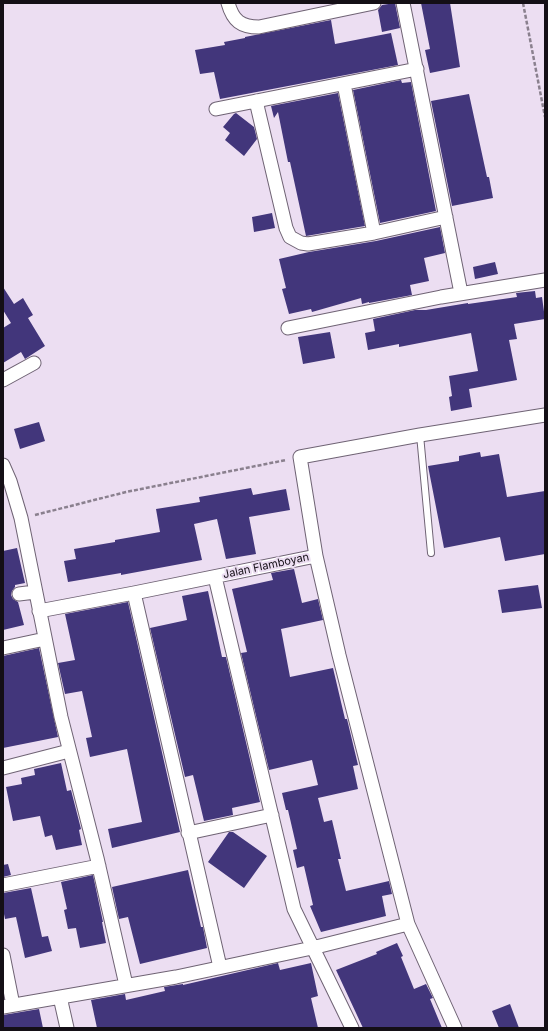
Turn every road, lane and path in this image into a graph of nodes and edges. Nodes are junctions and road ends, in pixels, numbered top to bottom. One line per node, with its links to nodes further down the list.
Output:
1 (228, 3): 2 (street)
2 (374, 3)
3 (403, 3): 5 (street)
4 (523, 3): 9 (path)
5 (417, 69): 6 (street); 10 (street)
6 (344, 84): 7 (street); 11 (street)
7 (256, 102): 8 (street); 11 (street)
8 (216, 109)
9 (545, 117)
10 (446, 217): 11 (street); 13 (street)
11 (374, 233)
12 (545, 280): 13 (street)
13 (461, 293): 14 (street)
14 (288, 328)
15 (34, 364): 16 (street)
16 (3, 380)
17 (545, 415): 18 (street)
18 (420, 435): 19 (street); 22 (lane)
19 (300, 457): 21 (path); 23 (street, Jalan Flamboyan)
20 (3, 465): 21 (street)
21 (21, 518): 25 (street)
22 (431, 553)
23 (316, 556): 24 (street, Jalan Flamboyan); 37 (street)
24 (215, 577): 26 (street, Jalan Flamboyan); 33 (street)
25 (36, 592): 27 (street); 28 (street)
26 (134, 593): 28 (street, Jalan Flamboyan); 34 (street)
27 (19, 594)
28 (39, 611): 29 (street)
29 (45, 639): 30 (street); 31 (street)
30 (3, 648)
31 (69, 751): 32 (street); 35 (street)
32 (3, 768)
33 (272, 815): 34 (street); 38 (street)
34 (188, 833): 40 (street)
35 (98, 866): 36 (street); 41 (street)
36 (3, 885)
37 (408, 924): 38 (street); 46 (street)
38 (312, 948): 40 (street); 45 (street)
39 (3, 955): 43 (street)
40 (220, 967): 41 (street)
41 (126, 985): 42 (street)
42 (60, 997): 43 (street); 44 (street)
43 (8, 1006)
44 (67, 1028)
45 (352, 1028)
46 (455, 1028)

